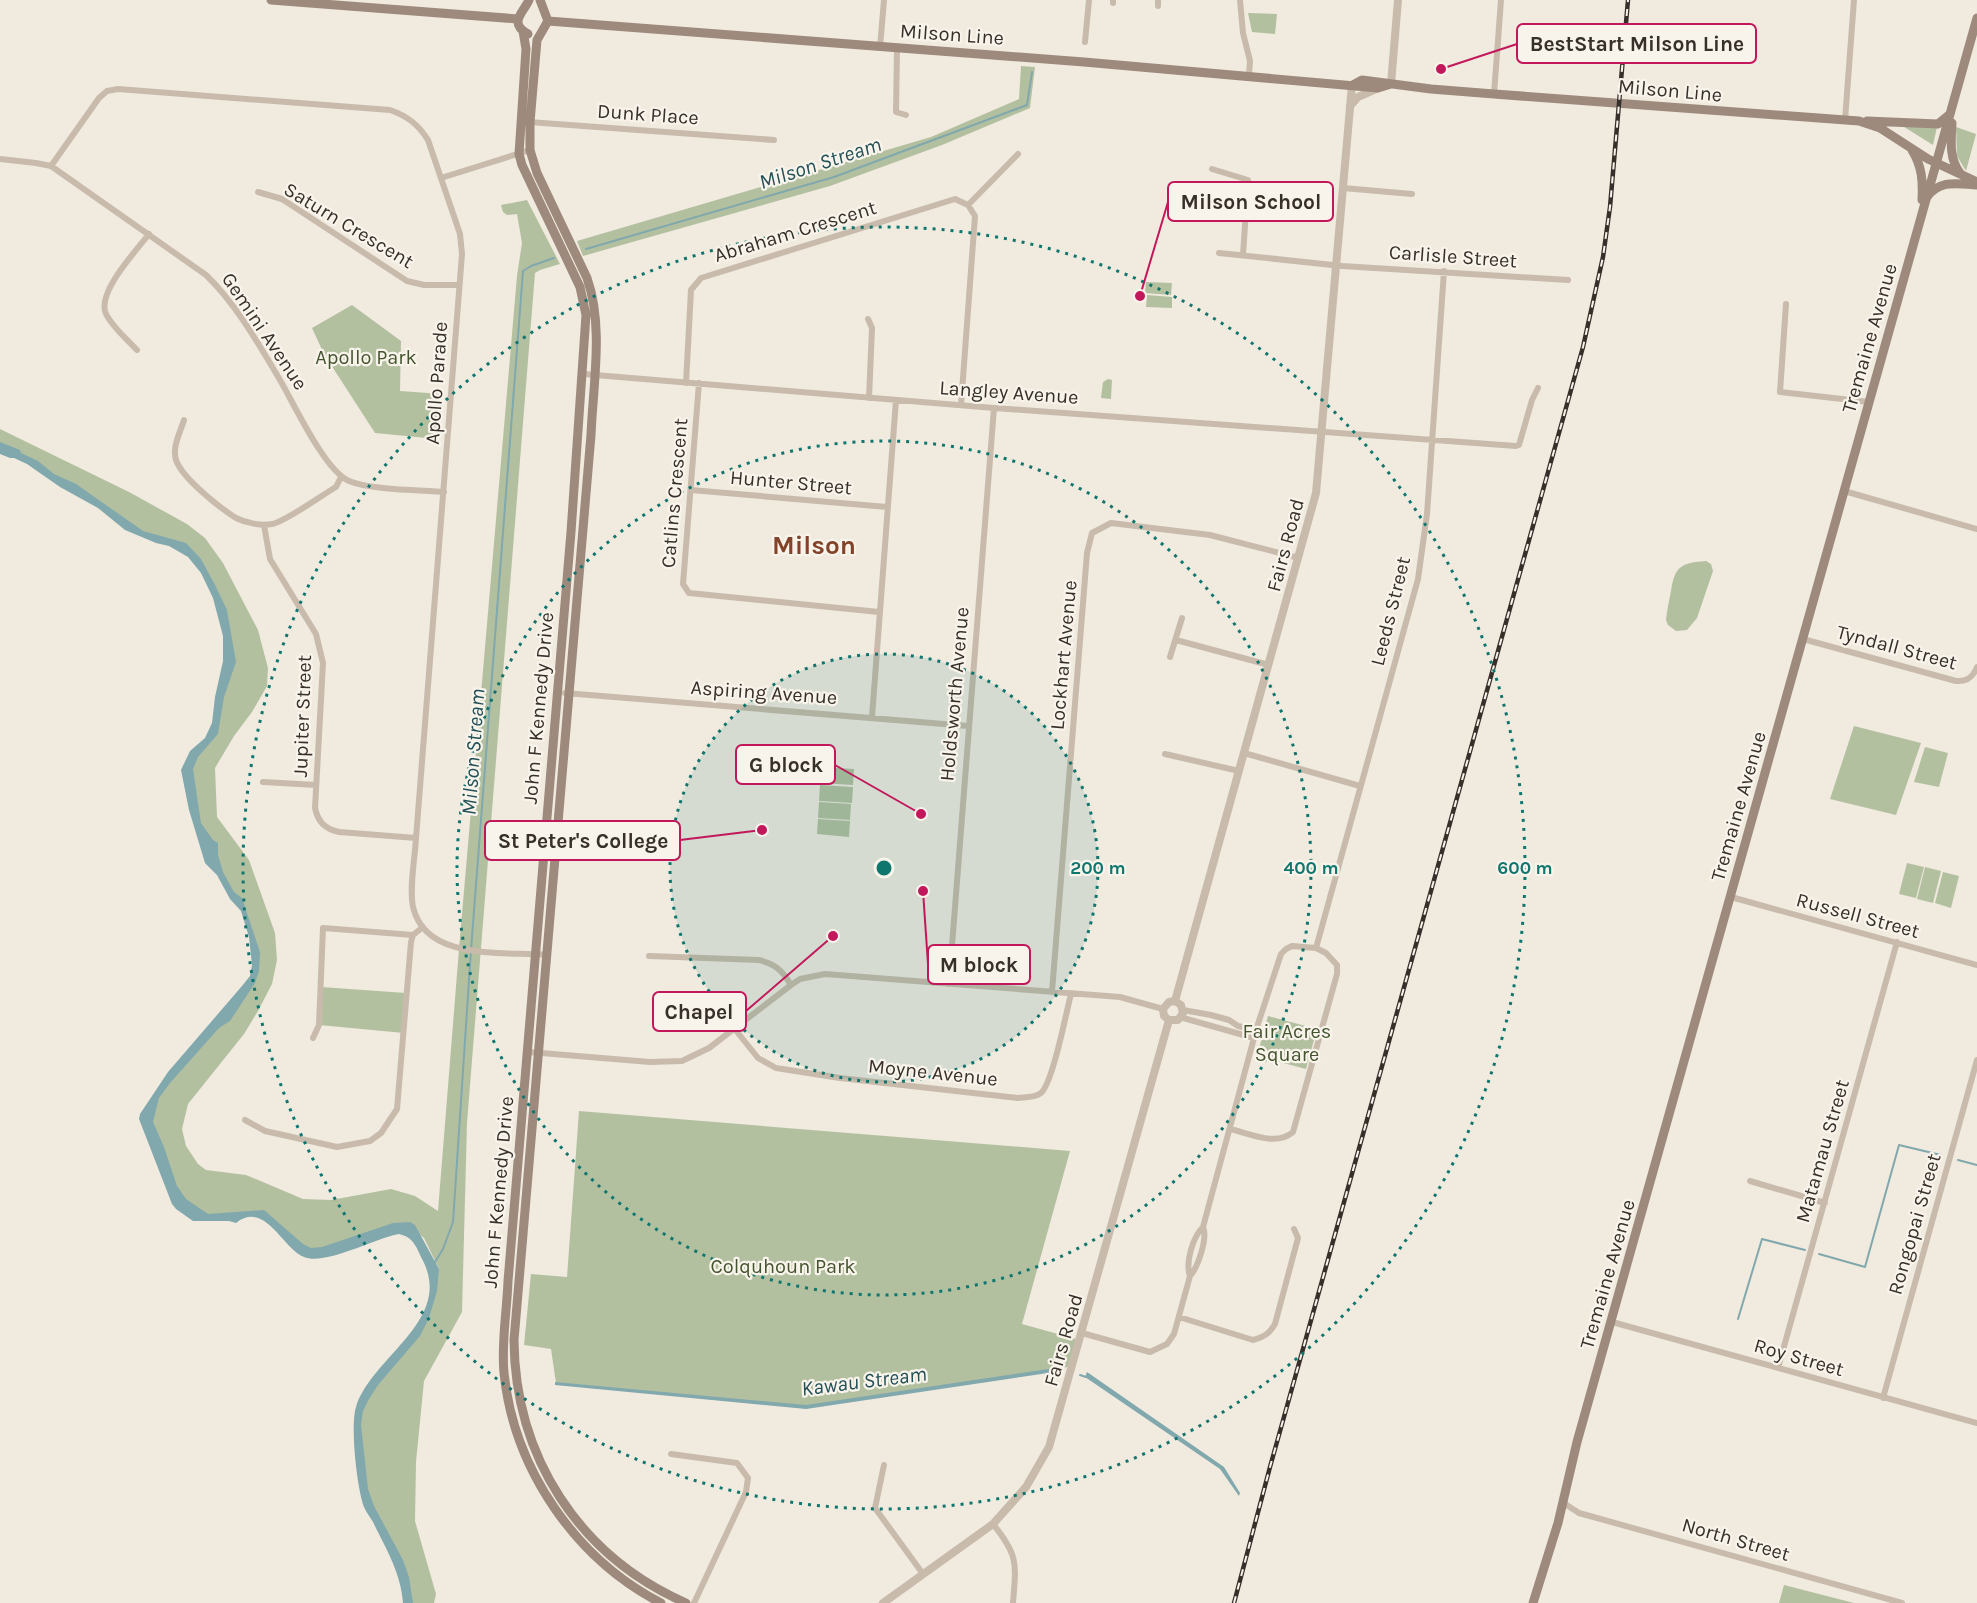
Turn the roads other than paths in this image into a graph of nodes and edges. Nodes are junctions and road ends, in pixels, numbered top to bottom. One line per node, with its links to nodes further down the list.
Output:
1 (271, 0): 8 (main road)
2 (884, 0): 17 (street)
3 (1089, 0): 16 (street)
4 (1240, 0): 19 (street)
5 (1398, 0): 20 (street)
6 (1501, 0): 23 (street)
7 (1854, 0): 27 (street)
8 (314, 2): 12 (main road)
9 (527, 4): 10 (main road); 12 (main road)
10 (542, 4): 13 (main road)
11 (1977, 18): 25 (main road, Tremaine Avenue)
12 (518, 19): 14 (main road)
13 (548, 21): 15 (main road); 17 (main road, Milson Line)
14 (523, 31): 15 (main road); 28 (main road, John F Kennedy Drive)
15 (542, 32): 29 (main road, John F Kennedy Drive)
16 (1085, 42)
17 (880, 47): 18 (main road, Milson Line)
18 (897, 48): 19 (main road, Milson Line); 26 (street)
19 (1249, 75): 21 (main road, Milson Line)
20 (1391, 84): 21 (main road, Milson Line); 22 (main road, Milson Line); 23 (main road, Milson Line)
21 (1352, 85): 22 (main road, Milson Line); 24 (street, Fairs Road)
22 (1378, 88): 24 (street)
23 (1494, 94): 27 (main road, Milson Line)
24 (1350, 106): 43 (street, Fairs Road)
25 (1952, 108): 30 (main road); 37 (main road, Tremaine Avenue); 40 (main road)
26 (906, 115)
27 (1845, 120): 30 (main road, Milson Line)
28 (520, 122): 29 (street, Dunk Place); 34 (main road, John F Kennedy Drive)
29 (530, 122): 31 (street, Dunk Place); 33 (main road, John F Kennedy Drive)
30 (1859, 122): 32 (main road, Milson Line)
31 (774, 140)
32 (1905, 143): 37 (main road, Milson Line); 48 (main road)
33 (530, 150): 34 (street); 59 (main road, John F Kennedy Drive)
34 (519, 154): 41 (street); 59 (main road, John F Kennedy Drive)
35 (1018, 154): 47 (street)
36 (0, 159): 38 (street)
37 (1936, 163): 40 (main road, Milson Line); 46 (main road, Tremaine Avenue)
38 (51, 166): 41 (street, Apollo Parade); 49 (street, Gemini Avenue)
39 (1212, 169): 51 (street)
40 (1962, 176): 42 (main road, Milson Line)
41 (441, 178): 55 (street, Apollo Parade)
42 (1977, 183): 46 (main road)
43 (1343, 188): 45 (street); 52 (street, Fairs Road)
44 (258, 192): 55 (street, Saturn Crescent)
45 (1412, 194)
46 (1924, 204): 48 (main road, Tremaine Avenue)
47 (968, 205): 60 (street, Abraham Crescent); 66 (street)
48 (1919, 226): 65 (main road, Tremaine Avenue)
49 (149, 234): 58 (street); 71 (street, Gemini Avenue)
50 (1219, 253): 51 (street, Carlisle Street)
51 (1243, 255): 52 (street, Carlisle Street)
52 (1336, 266): 53 (street, Carlisle Street); 69 (street, Fairs Road)
53 (1444, 272): 54 (street, Carlisle Street); 70 (street, Leeds Street)
54 (1568, 280)
55 (459, 285): 73 (street, Apollo Parade)
56 (1786, 304): 65 (street)
57 (868, 319): 63 (street)
58 (137, 350)
59 (589, 375): 60 (street, Langley Avenue); 78 (main road, John F Kennedy Drive); 79 (main road, John F Kennedy Drive)
60 (686, 383): 61 (street, Langley Avenue)
61 (699, 383): 63 (street, Langley Avenue); 72 (street, Catlins Crescent)
62 (1538, 388): 70 (street, Langley Avenue)
63 (869, 398): 64 (street, Langley Avenue)
64 (896, 400): 66 (street, Langley Avenue); 75 (street)
65 (1869, 402): 74 (main road, Tremaine Avenue)
66 (961, 405): 67 (street, Langley Avenue)
67 (994, 408): 69 (street, Langley Avenue); 90 (street, Holdsworth Avenue)
68 (184, 420): 76 (street)
69 (1322, 432): 70 (street, Langley Avenue); 80 (street, Fairs Road)
70 (1432, 440): 96 (street, Leeds Street)
71 (341, 477): 73 (street); 76 (street)
72 (691, 490): 75 (street, Hunter Street); 81 (street, Catlins Crescent)
73 (444, 492): 97 (street, Apollo Parade)
74 (1844, 492): 77 (street); 83 (main road, Tremaine Avenue)
75 (887, 507): 81 (street)
76 (264, 525): 95 (street, Jupiter Street)
77 (1977, 529)
78 (571, 532): 79 (main road); 88 (main road, John F Kennedy Drive)
79 (582, 533): 88 (main road, John F Kennedy Drive)
80 (1299, 558): 86 (street, Fairs Road); 109 (street, Lockhart Avenue)
81 (879, 612): 89 (street)
82 (1182, 618): 84 (street)
83 (1803, 639): 87 (street, Tyndall Street); 98 (main road, Tremaine Avenue)
84 (1176, 640): 85 (street); 86 (street)
85 (1170, 657)
86 (1269, 665): 91 (street, Fairs Road)
87 (1977, 667)
88 (563, 693): 89 (street, Aspiring Avenue); 103 (main road, John F Kennedy Drive); 104 (main road, John F Kennedy Drive)
89 (872, 717): 90 (street, Aspiring Avenue)
90 (968, 726): 107 (street, Holdsworth Avenue)
91 (1244, 753): 93 (street, Fairs Road); 96 (street)
92 (1165, 754): 93 (street)
93 (1239, 771): 111 (street, Fairs Road)
94 (263, 782): 95 (street)
95 (316, 785): 97 (street, Jupiter Street)
96 (1360, 786): 102 (street, Leeds Street)
97 (416, 838): 99 (street, Apollo Parade)
98 (1731, 897): 101 (street, Russell Street); 127 (main road, Tremaine Avenue)
99 (423, 927): 100 (street); 103 (street)
100 (413, 935): 117 (street); 121 (street)
101 (1897, 942): 106 (street, Russell Street); 124 (street, Matamau Street)
102 (1316, 948): 116 (street); 122 (street)
103 (536, 954): 104 (street); 118 (main road, John F Kennedy Drive)
104 (547, 955): 119 (main road, John F Kennedy Drive)
105 (649, 956): 108 (street)
106 (1977, 966)
107 (949, 984): 108 (street); 109 (street)
108 (790, 985): 115 (street)
109 (1052, 992): 110 (street)
110 (1071, 994): 112 (street); 115 (street, Moyne Avenue)
111 (1174, 1001): 112 (street); 113 (street)
112 (1163, 1009): 114 (street)
113 (1182, 1014): 114 (street); 116 (street); 116 (street)
114 (1169, 1020): 128 (street, Fairs Road)
115 (734, 1028): 119 (street)
116 (1255, 1034): 122 (street)
117 (313, 1038)
118 (529, 1052): 119 (street); 134 (main road, John F Kennedy Drive)
119 (539, 1053): 134 (main road, John F Kennedy Drive)
120 (1977, 1060): 130 (street, Rongopai Street)
121 (245, 1120)
122 (1230, 1129): 126 (street)
123 (1750, 1181): 124 (street)
124 (1825, 1203): 129 (street, Matamau Street)
125 (1294, 1229): 126 (street)
126 (1179, 1317): 128 (street)
127 (1612, 1322): 129 (street, Roy Street); 135 (main road, Tremaine Avenue)
128 (1082, 1333): 136 (street, Fairs Road)
129 (1778, 1368): 130 (street, Roy Street)
130 (1883, 1398): 131 (street, Roy Street)
131 (1977, 1423)
132 (671, 1454): 140 (street)
133 (884, 1465): 137 (street)
134 (554, 1498): 138 (main road, John F Kennedy Drive); 139 (main road, John F Kennedy Drive)
135 (1562, 1502): 143 (main road, Tremaine Avenue); 144 (street, North Street)
136 (993, 1524): 137 (street, Fairs Road); 142 (street)
137 (923, 1574): 141 (street, Fairs Road)
138 (661, 1603)
139 (686, 1603)
140 (694, 1603)
141 (884, 1603)
142 (1013, 1603)
143 (1533, 1603)
144 (1902, 1603)

